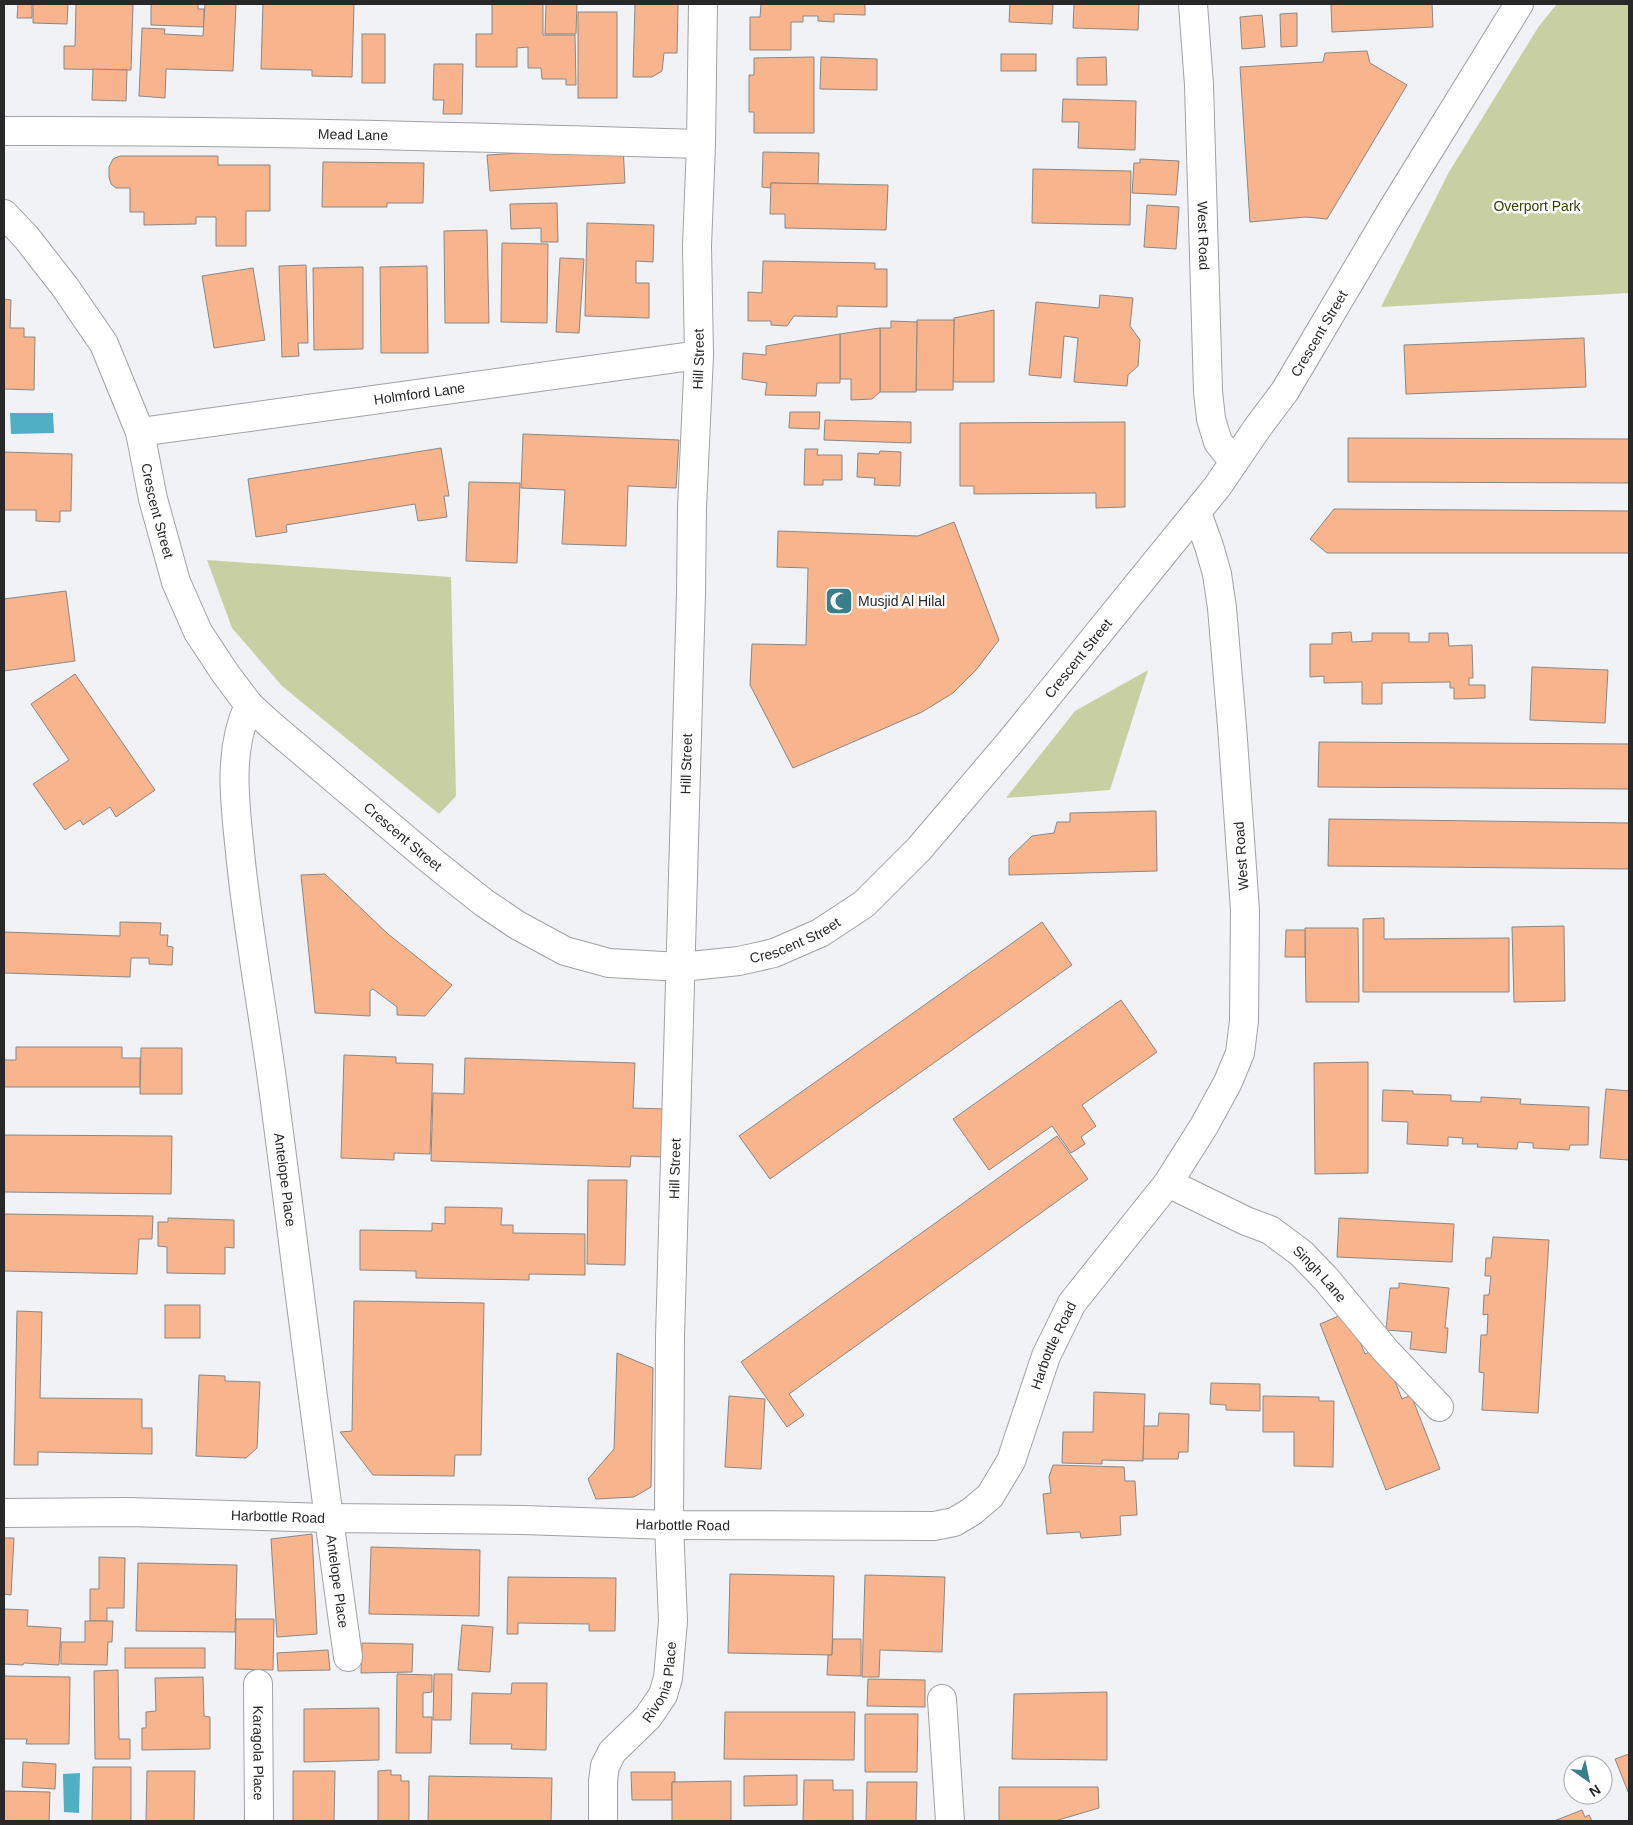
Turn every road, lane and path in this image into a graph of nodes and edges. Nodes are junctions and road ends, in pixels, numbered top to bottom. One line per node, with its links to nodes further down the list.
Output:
1 (702, 4): 5 (street, Hill Street)
2 (1193, 4): 9 (street, West Road)
3 (1519, 4): 9 (street, Crescent Street)
4 (4, 132): 5 (street, Mead Lane)
5 (701, 144): 7 (street, Hill Street)
6 (4, 214): 8 (street, Crescent Street)
7 (699, 355): 8 (street, Holmford Lane); 12 (street, Hill Street)
8 (140, 432): 11 (street, Crescent Street)
9 (1234, 462): 10 (street, Crescent Street)
10 (1197, 513): 12 (street, Crescent Street); 13 (street, West Road)
11 (249, 705): 12 (street, Crescent Street); 16 (street, Antelope Place)
12 (681, 967): 17 (street, Hill Street)
13 (1168, 1183): 14 (street, Singh Lane); 17 (street, Harbottle Road)
14 (1439, 1407)
15 (4, 1513): 16 (street, Harbottle Road)
16 (328, 1518): 17 (street, Harbottle Road); 18 (street, Antelope Place)
17 (669, 1525): 22 (street, Rivonia Place)
18 (348, 1657)
19 (258, 1684): 21 (street, Karagola Place)
20 (942, 1699): 23 (street)
21 (259, 1821)
22 (603, 1821)
23 (950, 1821)

